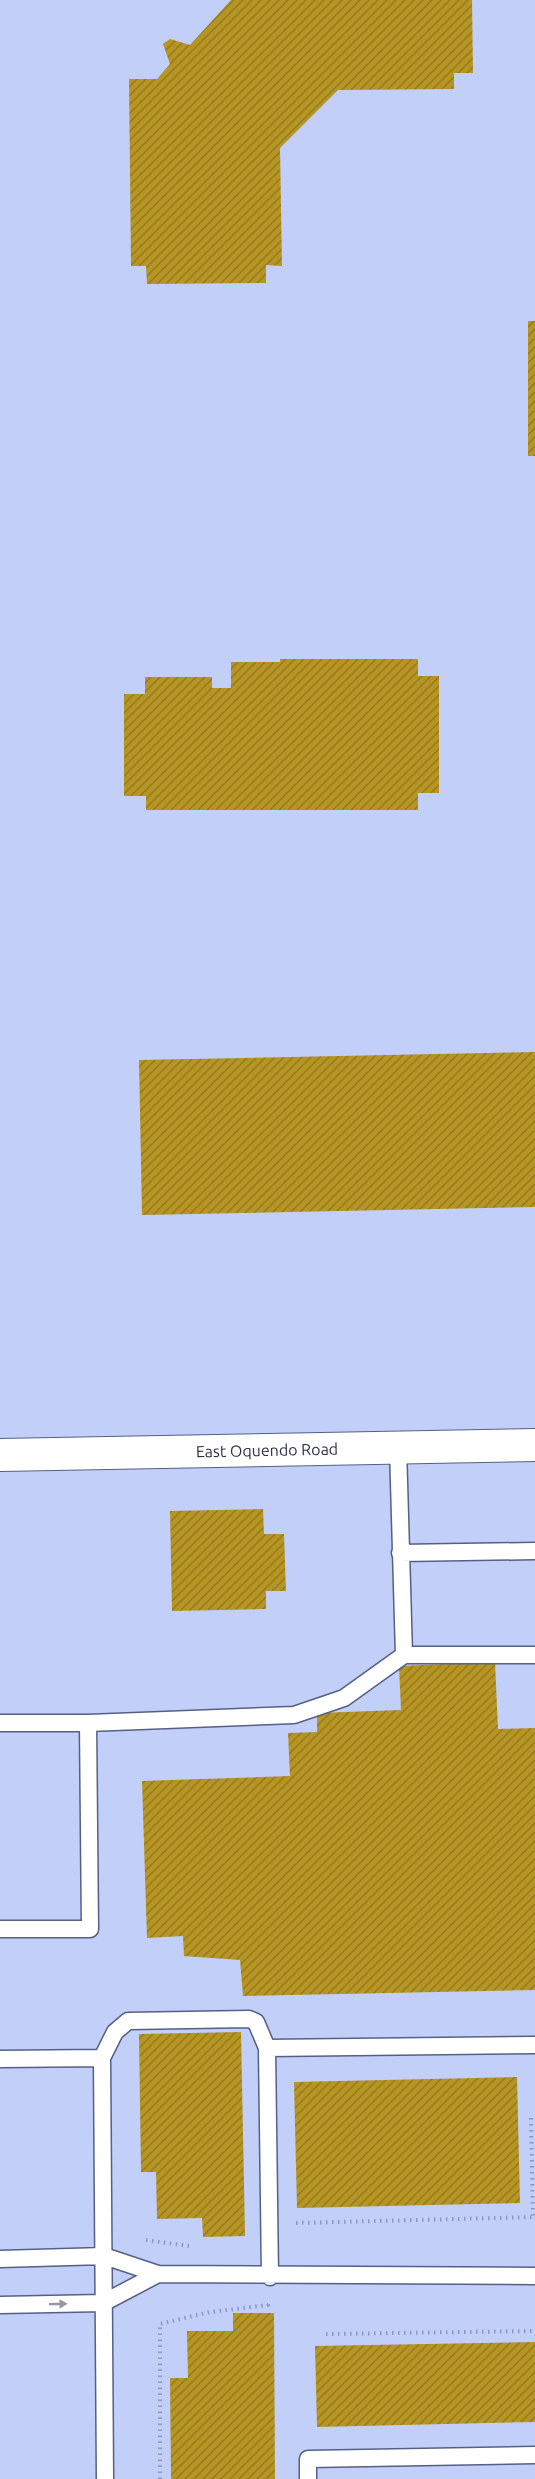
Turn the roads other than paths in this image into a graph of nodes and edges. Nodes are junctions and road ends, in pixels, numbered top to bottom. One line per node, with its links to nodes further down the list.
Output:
1 (535, 1445): 2 (street, East Oquendo Road)
2 (398, 1448): 3 (street, East Oquendo Road); 5 (lane)
3 (0, 1455)
4 (535, 1551): 5 (lane)
5 (400, 1552): 6 (lane)
6 (404, 1655): 7 (lane); 9 (lane)
7 (535, 1655)
8 (0, 1723): 9 (lane)
9 (88, 1723): 10 (lane)
10 (0, 1929)
11 (535, 2045): 12 (lane)
12 (267, 2048): 14 (lane); 19 (lane)
13 (0, 2058): 14 (lane)
14 (102, 2058): 15 (lane)
15 (104, 2256): 16 (lane); 17 (lane); 20 (lane)
16 (0, 2259)
17 (158, 2274): 19 (lane); 20 (lane)
18 (535, 2276): 19 (lane)
19 (270, 2277)
20 (103, 2303): 21 (lane, one-way to 20); 23 (lane)
21 (0, 2305)
22 (535, 2455): 24 (lane)
23 (105, 2479)
24 (308, 2479)

